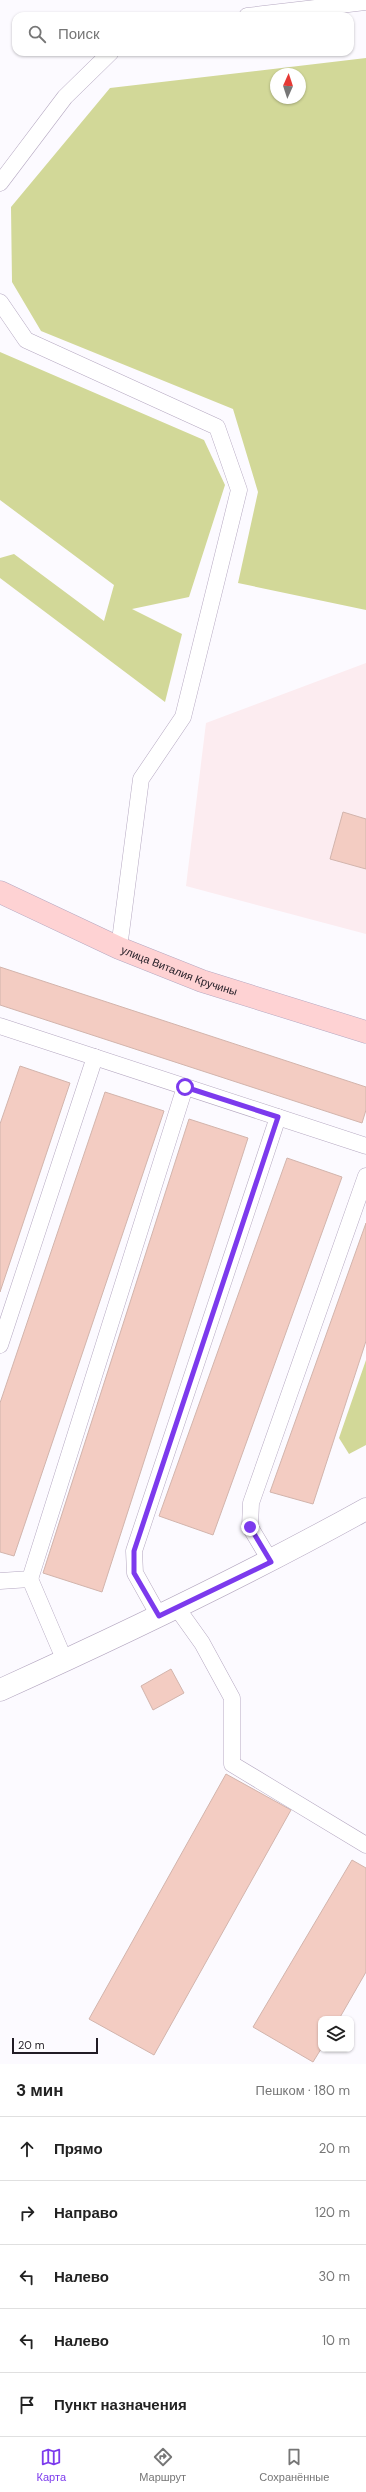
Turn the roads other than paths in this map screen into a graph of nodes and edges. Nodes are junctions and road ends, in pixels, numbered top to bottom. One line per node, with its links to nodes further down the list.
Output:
1 (366, 2): 2 (lane)
2 (281, 12)
3 (107, 56): 4 (lane)
4 (0, 183)
5 (0, 302): 7 (lane)
6 (0, 892): 7 (street, улица Виталия Кручины)
7 (119, 948): 9 (street, улица Виталия Кручины)
8 (2, 1032): 10 (lane)
9 (366, 1032)
10 (95, 1057): 11 (lane); 15 (lane)
11 (185, 1087): 12 (lane); 18 (lane)
12 (278, 1117): 13 (lane); 20 (lane)
13 (366, 1146)
14 (366, 1176): 17 (lane)
15 (0, 1345)
16 (366, 1509): 17 (street)
17 (271, 1562): 20 (street)
18 (30, 1579): 19 (lane); 21 (lane)
19 (0, 1581)
20 (168, 1612): 21 (street); 23 (lane)
21 (65, 1661): 22 (street)
22 (0, 1690)
23 (366, 1845)

